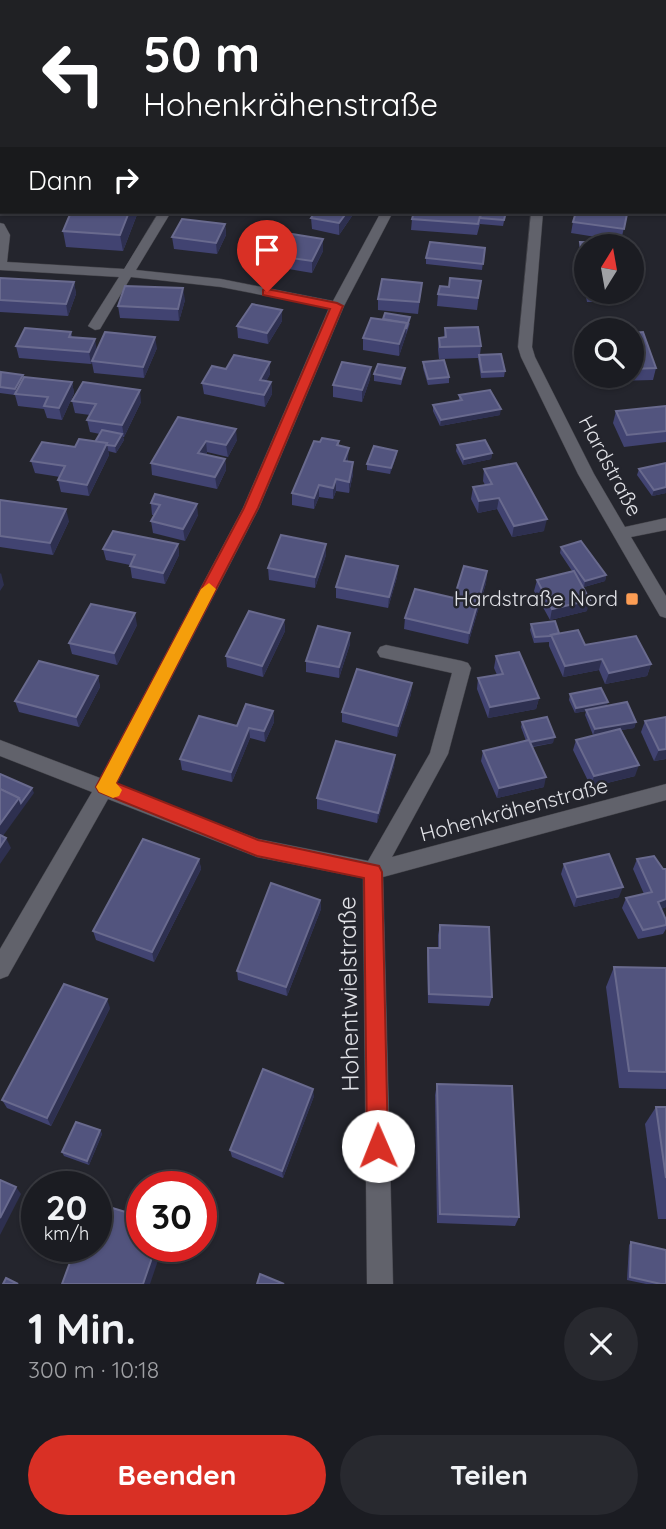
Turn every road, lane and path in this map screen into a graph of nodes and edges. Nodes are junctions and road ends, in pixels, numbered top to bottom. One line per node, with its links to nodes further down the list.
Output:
1 (164, 214): 6 (street)
2 (386, 214): 7 (street)
3 (537, 214): 10 (street, Hardstraße)
4 (0, 227): 5 (street)
5 (0, 266): 6 (street)
6 (126, 273): 7 (street); 8 (street)
7 (337, 306): 14 (street)
8 (94, 326)
9 (666, 524): 10 (street)
10 (620, 534): 11 (street, Hardstraße)
11 (666, 611)
12 (386, 652): 16 (street, Hohenkrähenstraße)
13 (0, 748): 14 (street, Hohenkrähenstraße)
14 (105, 787): 16 (street, Hohenkrähenstraße); 17 (street)
15 (666, 792): 16 (street, Hohenkrähenstraße)
16 (373, 872): 18 (street, Hohentwielstraße)
17 (0, 969)
18 (380, 1284)

